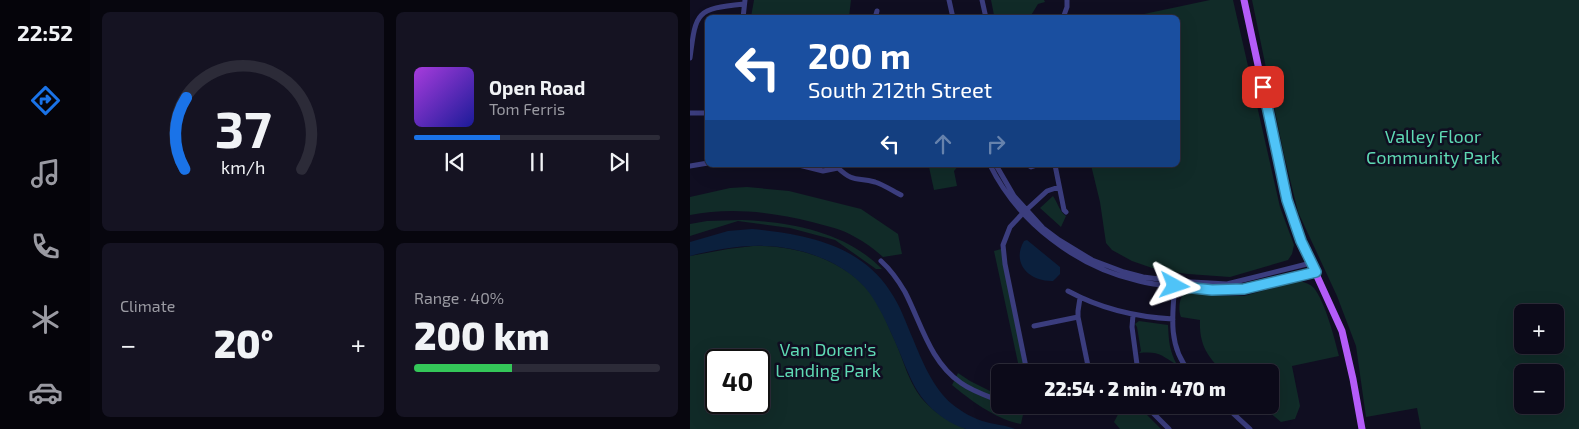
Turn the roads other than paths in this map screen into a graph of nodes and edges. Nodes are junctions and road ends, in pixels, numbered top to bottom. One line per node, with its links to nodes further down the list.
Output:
1 (949, 0): 7 (street)
2 (982, 0): 8 (street)
3 (1067, 0): 9 (street)
4 (1244, 0): 26 (main road)
5 (745, 2): 6 (street); 10 (street)
6 (743, 15)
7 (952, 15)
8 (985, 15)
9 (1064, 15)
10 (690, 51): 11 (street)
11 (690, 58)
12 (690, 113): 13 (street)
13 (705, 113)
14 (705, 164): 15 (street)
15 (690, 166)
16 (807, 167): 17 (street)
17 (839, 167): 22 (street)
18 (991, 167): 23 (street)
19 (997, 167): 23 (street)
20 (1055, 167): 21 (street)
21 (1059, 187): 23 (street); 24 (street)
22 (901, 195)
23 (1025, 212): 28 (street); 35 (street)
24 (1066, 212)
25 (881, 261): 39 (street)
26 (1311, 263): 27 (main road); 28 (street)
27 (1316, 272): 28 (street); 44 (main road)
28 (1175, 284): 33 (street)
29 (1068, 291): 30 (street)
30 (1080, 298): 31 (street); 32 (street)
31 (1133, 315): 33 (street); 37 (street)
32 (1078, 316): 34 (street); 36 (street)
33 (1173, 319): 38 (street)
34 (1034, 326)
35 (1025, 364)
36 (1088, 364)
37 (1137, 364)
38 (1185, 364)
39 (991, 397)
40 (1154, 414): 42 (street)
41 (1234, 414): 43 (street)
42 (1169, 429)
43 (1250, 429)
44 (1362, 429)

